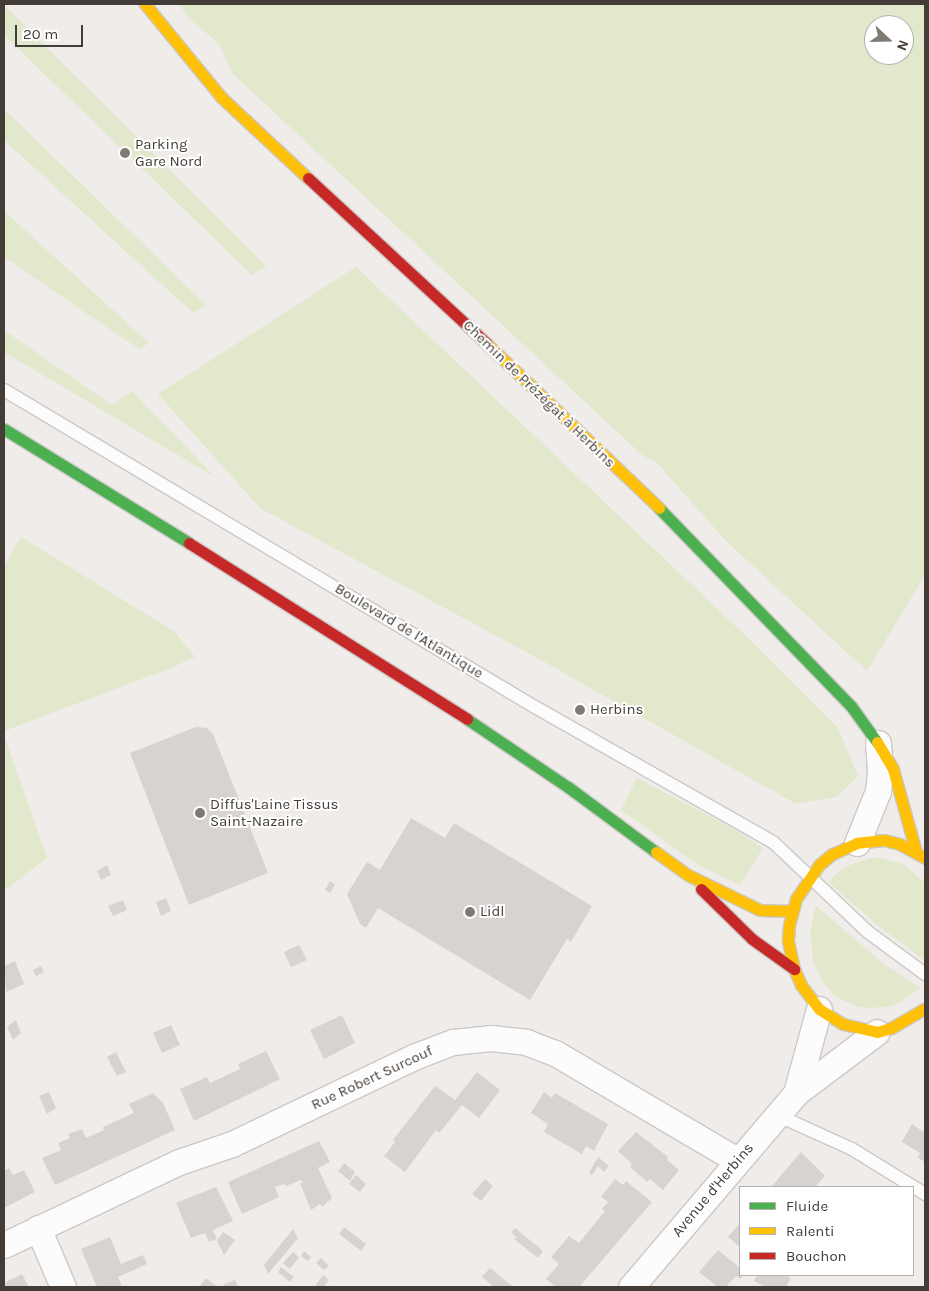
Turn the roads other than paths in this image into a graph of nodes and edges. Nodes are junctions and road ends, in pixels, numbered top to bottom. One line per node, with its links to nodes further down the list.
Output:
1 (145, 4): 4 (main road, Chemin de Prézégat à Herbins)
2 (4, 390): 8 (lane, Boulevard de l'Atlantique)
3 (4, 429): 7 (main road)
4 (878, 743): 5 (street); 6 (main road, Chemin de Prézégat à Herbins)
5 (857, 843): 6 (main road); 8 (main road)
6 (921, 855)
7 (688, 875): 9 (main road); 10 (main road)
8 (809, 878): 9 (main road); 11 (lane, Boulevard de l'Atlantique)
9 (792, 911): 10 (main road)
10 (794, 970): 13 (main road)
11 (925, 974)
12 (925, 1008): 14 (main road)
13 (819, 1009): 14 (main road); 15 (street, Avenue d'Herbins)
14 (876, 1032): 15 (street, Avenue d'Herbins)
15 (796, 1093): 16 (street, Avenue d'Herbins)
16 (777, 1115): 17 (street, Avenue d'Herbins); 18 (lane)
17 (737, 1160): 21 (street, Rue Robert Surcouf); 24 (street, Avenue d'Herbins)
18 (912, 1186)
19 (914, 1187): 20 (lane)
20 (925, 1194)
21 (38, 1228): 22 (street, Rue Robert Surcouf); 23 (street)
22 (4, 1245)
23 (63, 1287)
24 (630, 1287)

